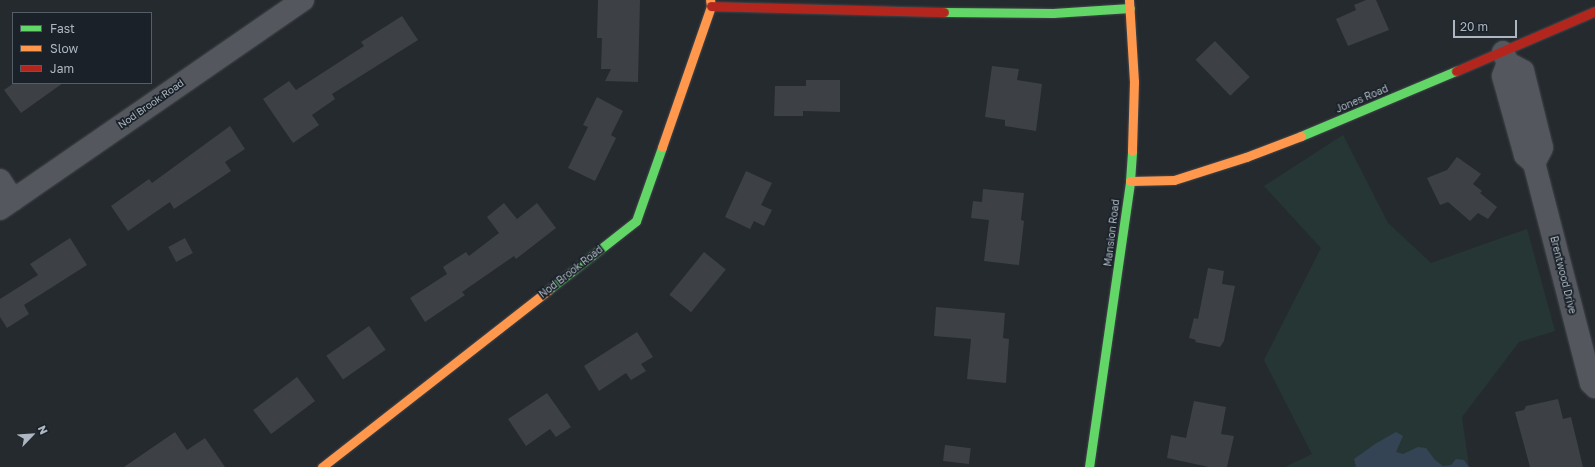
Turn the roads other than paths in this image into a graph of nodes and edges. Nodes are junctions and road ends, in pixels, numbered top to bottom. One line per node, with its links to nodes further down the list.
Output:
1 (302, 0): 8 (street, Nod Brook Road)
2 (710, 3): 3 (street); 10 (street, Nod Brook Road)
3 (1130, 4): 7 (street, Mansion Road)
4 (1595, 11): 5 (street, Jones Road)
5 (1506, 58): 7 (street, Jones Road); 9 (street, Brentwood Drive)
6 (0, 180): 8 (street)
7 (1130, 181): 11 (street, Mansion Road)
8 (6, 204)
9 (1595, 387)
10 (322, 467)
11 (1089, 467)

